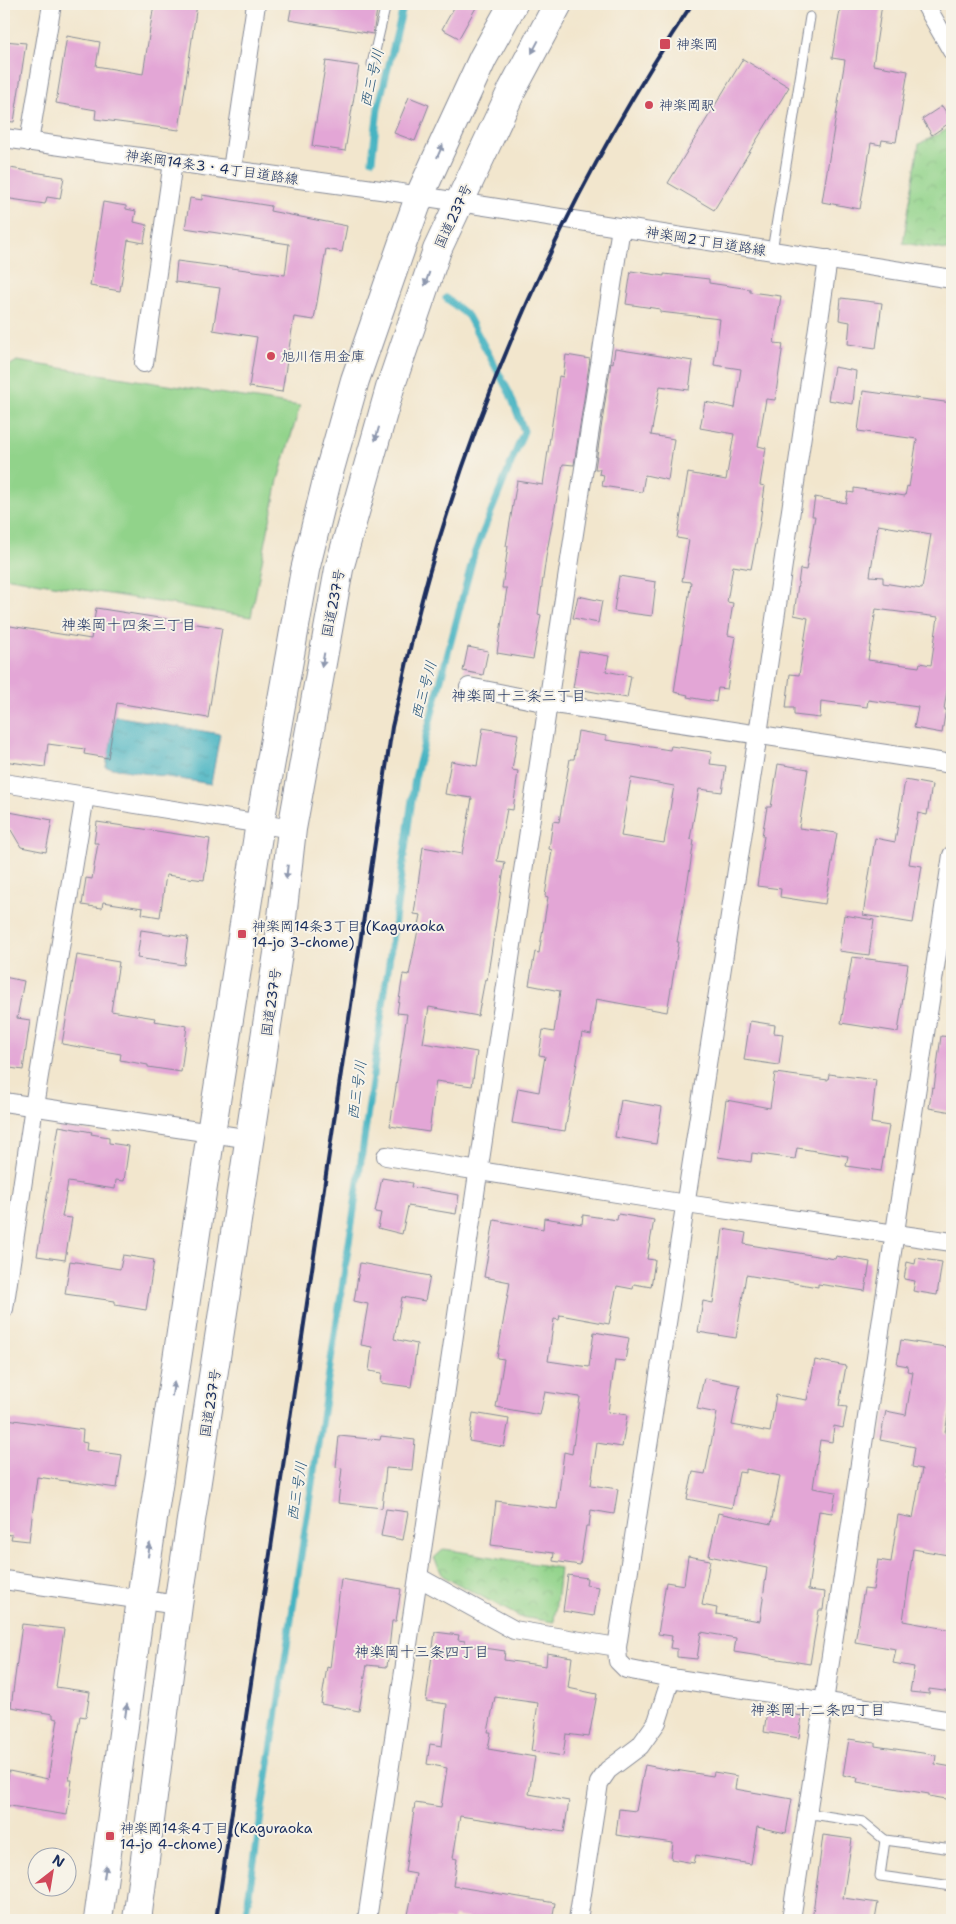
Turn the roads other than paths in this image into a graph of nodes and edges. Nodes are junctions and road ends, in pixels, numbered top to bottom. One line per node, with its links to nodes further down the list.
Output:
1 (52, 4): 11 (street)
2 (256, 4): 13 (street)
3 (386, 4): 9 (lane)
4 (513, 4): 14 (highway, one-way to 4)
5 (558, 4): 15 (highway, 国道237号, one-way to 15)
6 (924, 4): 8 (street)
7 (810, 18): 17 (lane)
8 (952, 51)
9 (372, 64)
10 (4, 138): 11 (street, 神楽岡14条3・4丁目道路線)
11 (29, 142): 12 (street, 神楽岡14条3・4丁目道路線)
12 (173, 162): 13 (street, 神楽岡14条3・4丁目道路線); 20 (street)
13 (232, 170): 14 (street, 神楽岡14条3・4丁目道路線)
14 (420, 195): 15 (street, 神楽岡14条3・4丁目道路線); 27 (highway)
15 (460, 202): 16 (street, 神楽岡2丁目道路線); 28 (highway, 国道237号, one-way to 28)
16 (621, 227): 17 (street, 神楽岡2丁目道路線); 22 (street)
17 (772, 251): 18 (street, 神楽岡2丁目道路線)
18 (828, 259): 19 (street, 神楽岡2丁目道路線); 23 (street)
19 (952, 279)
20 (144, 363)
21 (469, 688): 22 (street)
22 (548, 703): 23 (street); 35 (street)
23 (758, 734): 24 (street); 36 (street)
24 (952, 764)
25 (4, 783): 26 (street)
26 (85, 796): 27 (street); 31 (street)
27 (260, 823): 28 (street); 32 (highway)
28 (292, 829): 33 (highway, 国道237号, one-way to 33)
29 (952, 855): 37 (street)
30 (4, 1102): 31 (street)
31 (34, 1106): 32 (street); 39 (street)
32 (211, 1133): 33 (street); 42 (highway, one-way to 32)
33 (251, 1139): 43 (highway, 国道237号)
34 (386, 1156): 35 (street)
35 (478, 1171): 36 (street); 40 (street)
36 (686, 1204): 37 (street); 44 (street)
37 (895, 1234): 38 (street); 46 (street)
38 (952, 1242)
39 (4, 1309)
40 (418, 1578): 44 (street); 54 (street)
41 (4, 1580): 42 (street)
42 (141, 1599): 43 (street); 52 (highway, one-way to 42)
43 (178, 1605): 53 (highway, 国道237号)
44 (618, 1647): 45 (street)
45 (671, 1678): 46 (street); 55 (street)
46 (823, 1700): 47 (street); 48 (street)
47 (952, 1721)
48 (806, 1814): 49 (lane); 56 (street)
49 (885, 1840): 50 (lane); 51 (lane)
50 (952, 1850)
51 (952, 1886)
52 (98, 1920)
53 (137, 1920)
54 (367, 1920)
55 (578, 1920)
56 (791, 1920)

